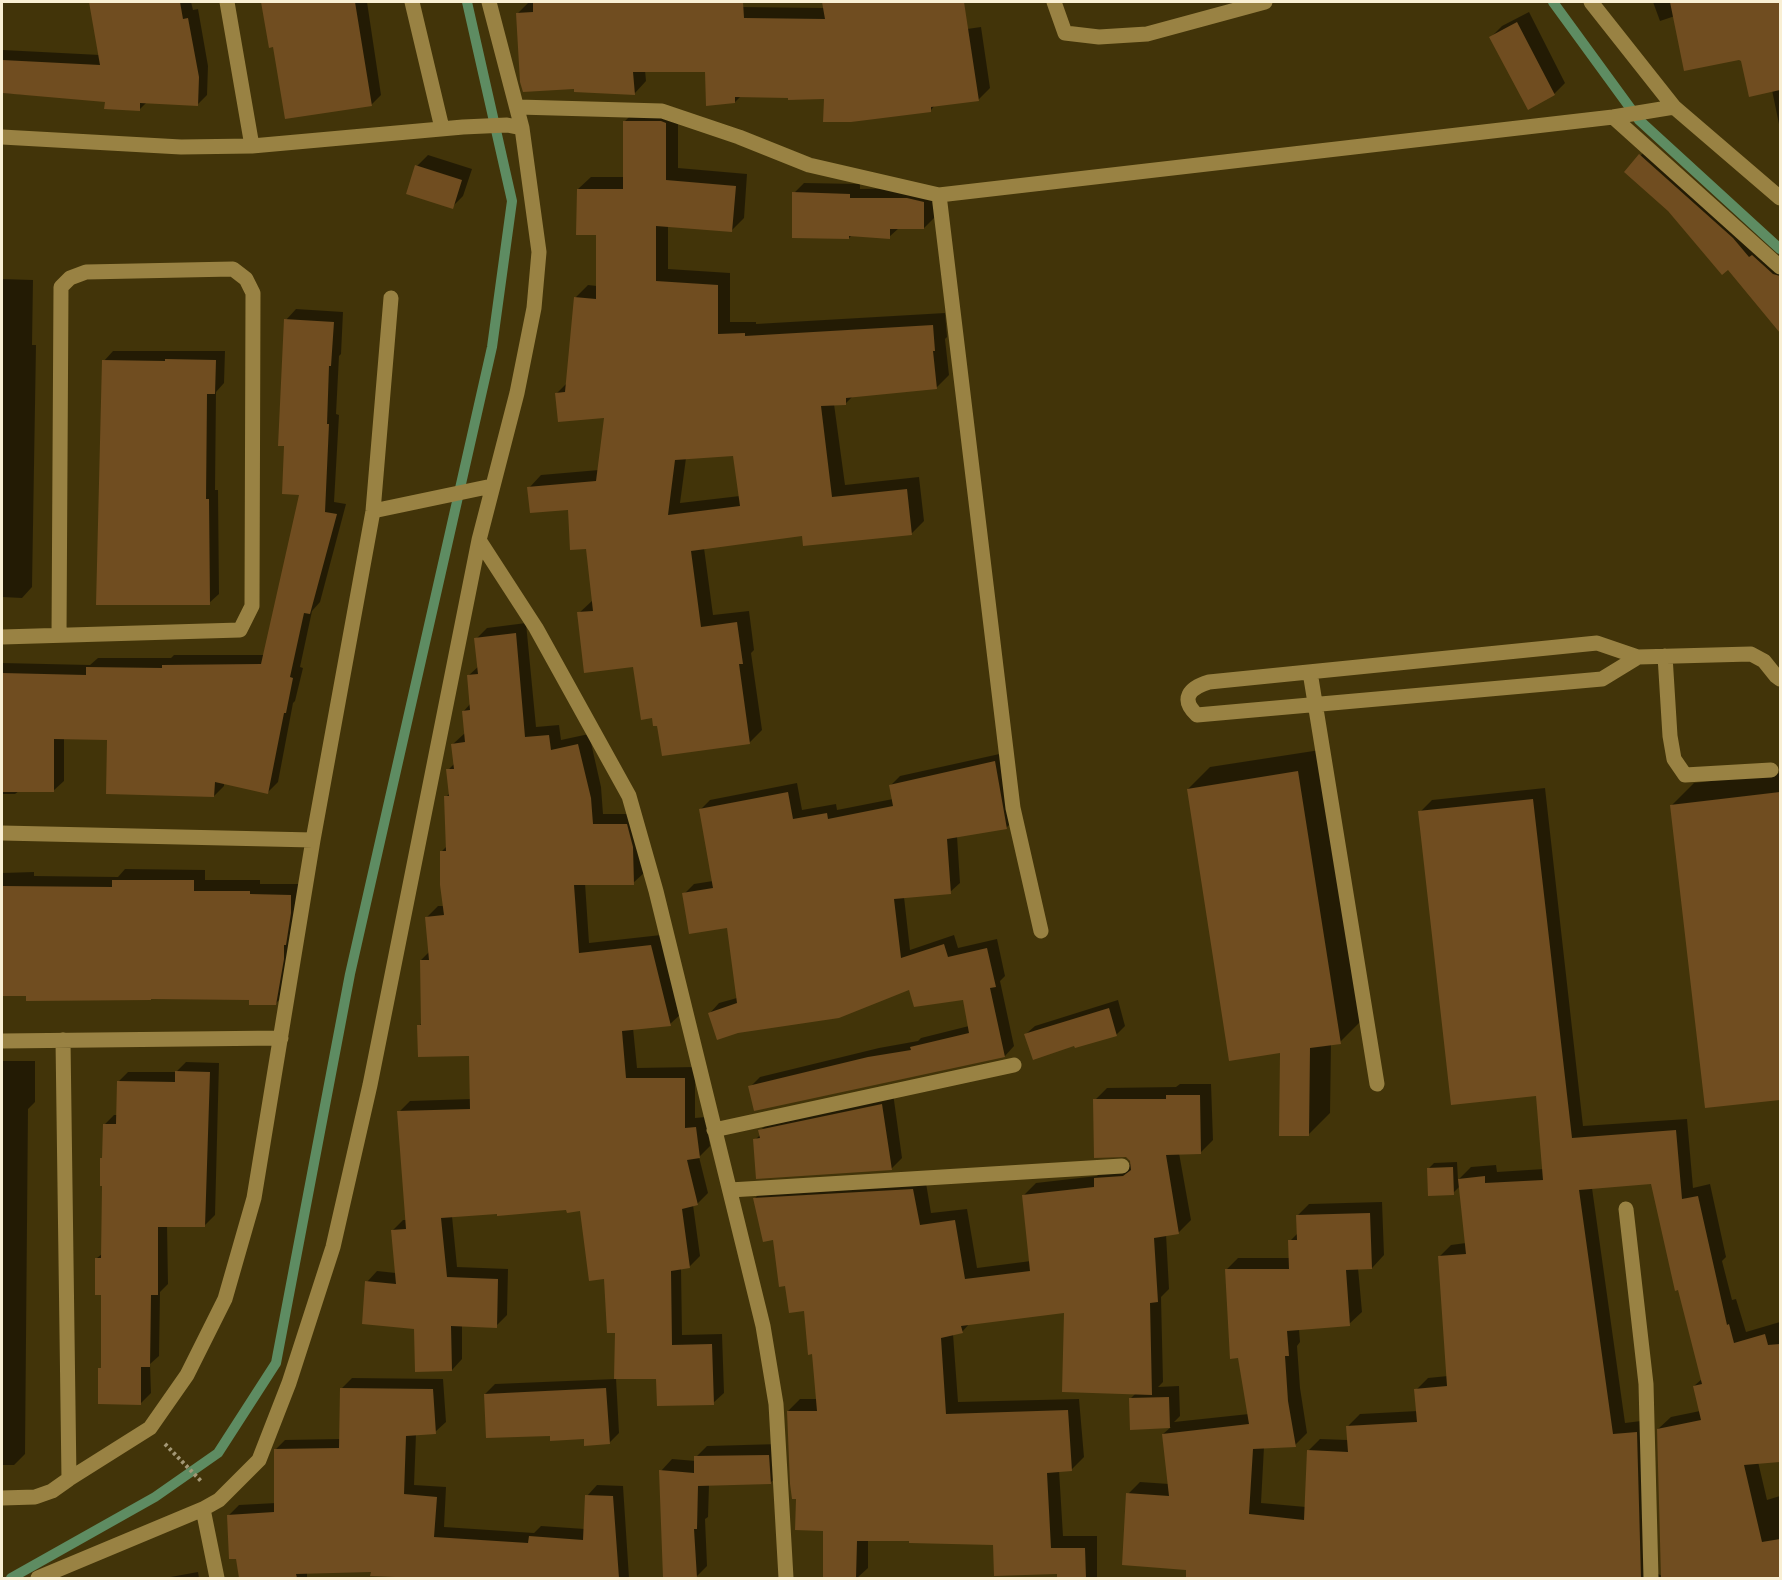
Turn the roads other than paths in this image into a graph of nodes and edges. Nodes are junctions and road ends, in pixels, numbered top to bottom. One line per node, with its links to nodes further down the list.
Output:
1 (227, 2): 13 (street)
2 (412, 2): 11 (street)
3 (489, 2): 7 (street)
4 (1054, 2): 5 (street)
5 (1265, 2)
6 (1591, 2): 8 (street)
7 (518, 107): 10 (street); 14 (street)
8 (1674, 107): 9 (street); 15 (street)
9 (1619, 116): 14 (street); 16 (street)
10 (514, 126): 11 (street); 18 (street)
11 (442, 128): 13 (street)
12 (2, 137): 13 (street)
13 (252, 146)
14 (939, 195): 31 (street)
15 (1780, 198)
16 (1780, 267)
17 (391, 298): 19 (street)
18 (492, 486): 19 (street); 20 (street)
19 (373, 511): 30 (street)
20 (479, 540): 37 (street); 43 (street)
21 (59, 635): 21 (street); 22 (street)
22 (2, 637)
23 (1665, 656): 24 (street); 26 (street); 28 (street)
24 (1638, 657): 25 (street); 27 (street)
25 (1310, 672): 27 (street); 27 (street)
26 (1780, 679)
27 (1314, 703): 36 (street)
28 (1771, 770)
29 (2, 833): 30 (street)
30 (313, 840): 32 (street)
31 (1041, 931)
32 (281, 1038): 33 (street); 41 (street)
33 (63, 1040): 34 (street); 41 (street)
34 (2, 1041)
35 (1014, 1065): 37 (street)
36 (1377, 1084)
37 (714, 1130): 39 (street)
38 (1122, 1166): 39 (street)
39 (730, 1190): 46 (street)
40 (1626, 1209): 47 (street)
41 (69, 1479): 42 (street)
42 (2, 1498)
43 (203, 1509): 44 (street); 45 (street)
44 (38, 1578)
45 (217, 1578)
46 (786, 1578)
47 (1651, 1578)

